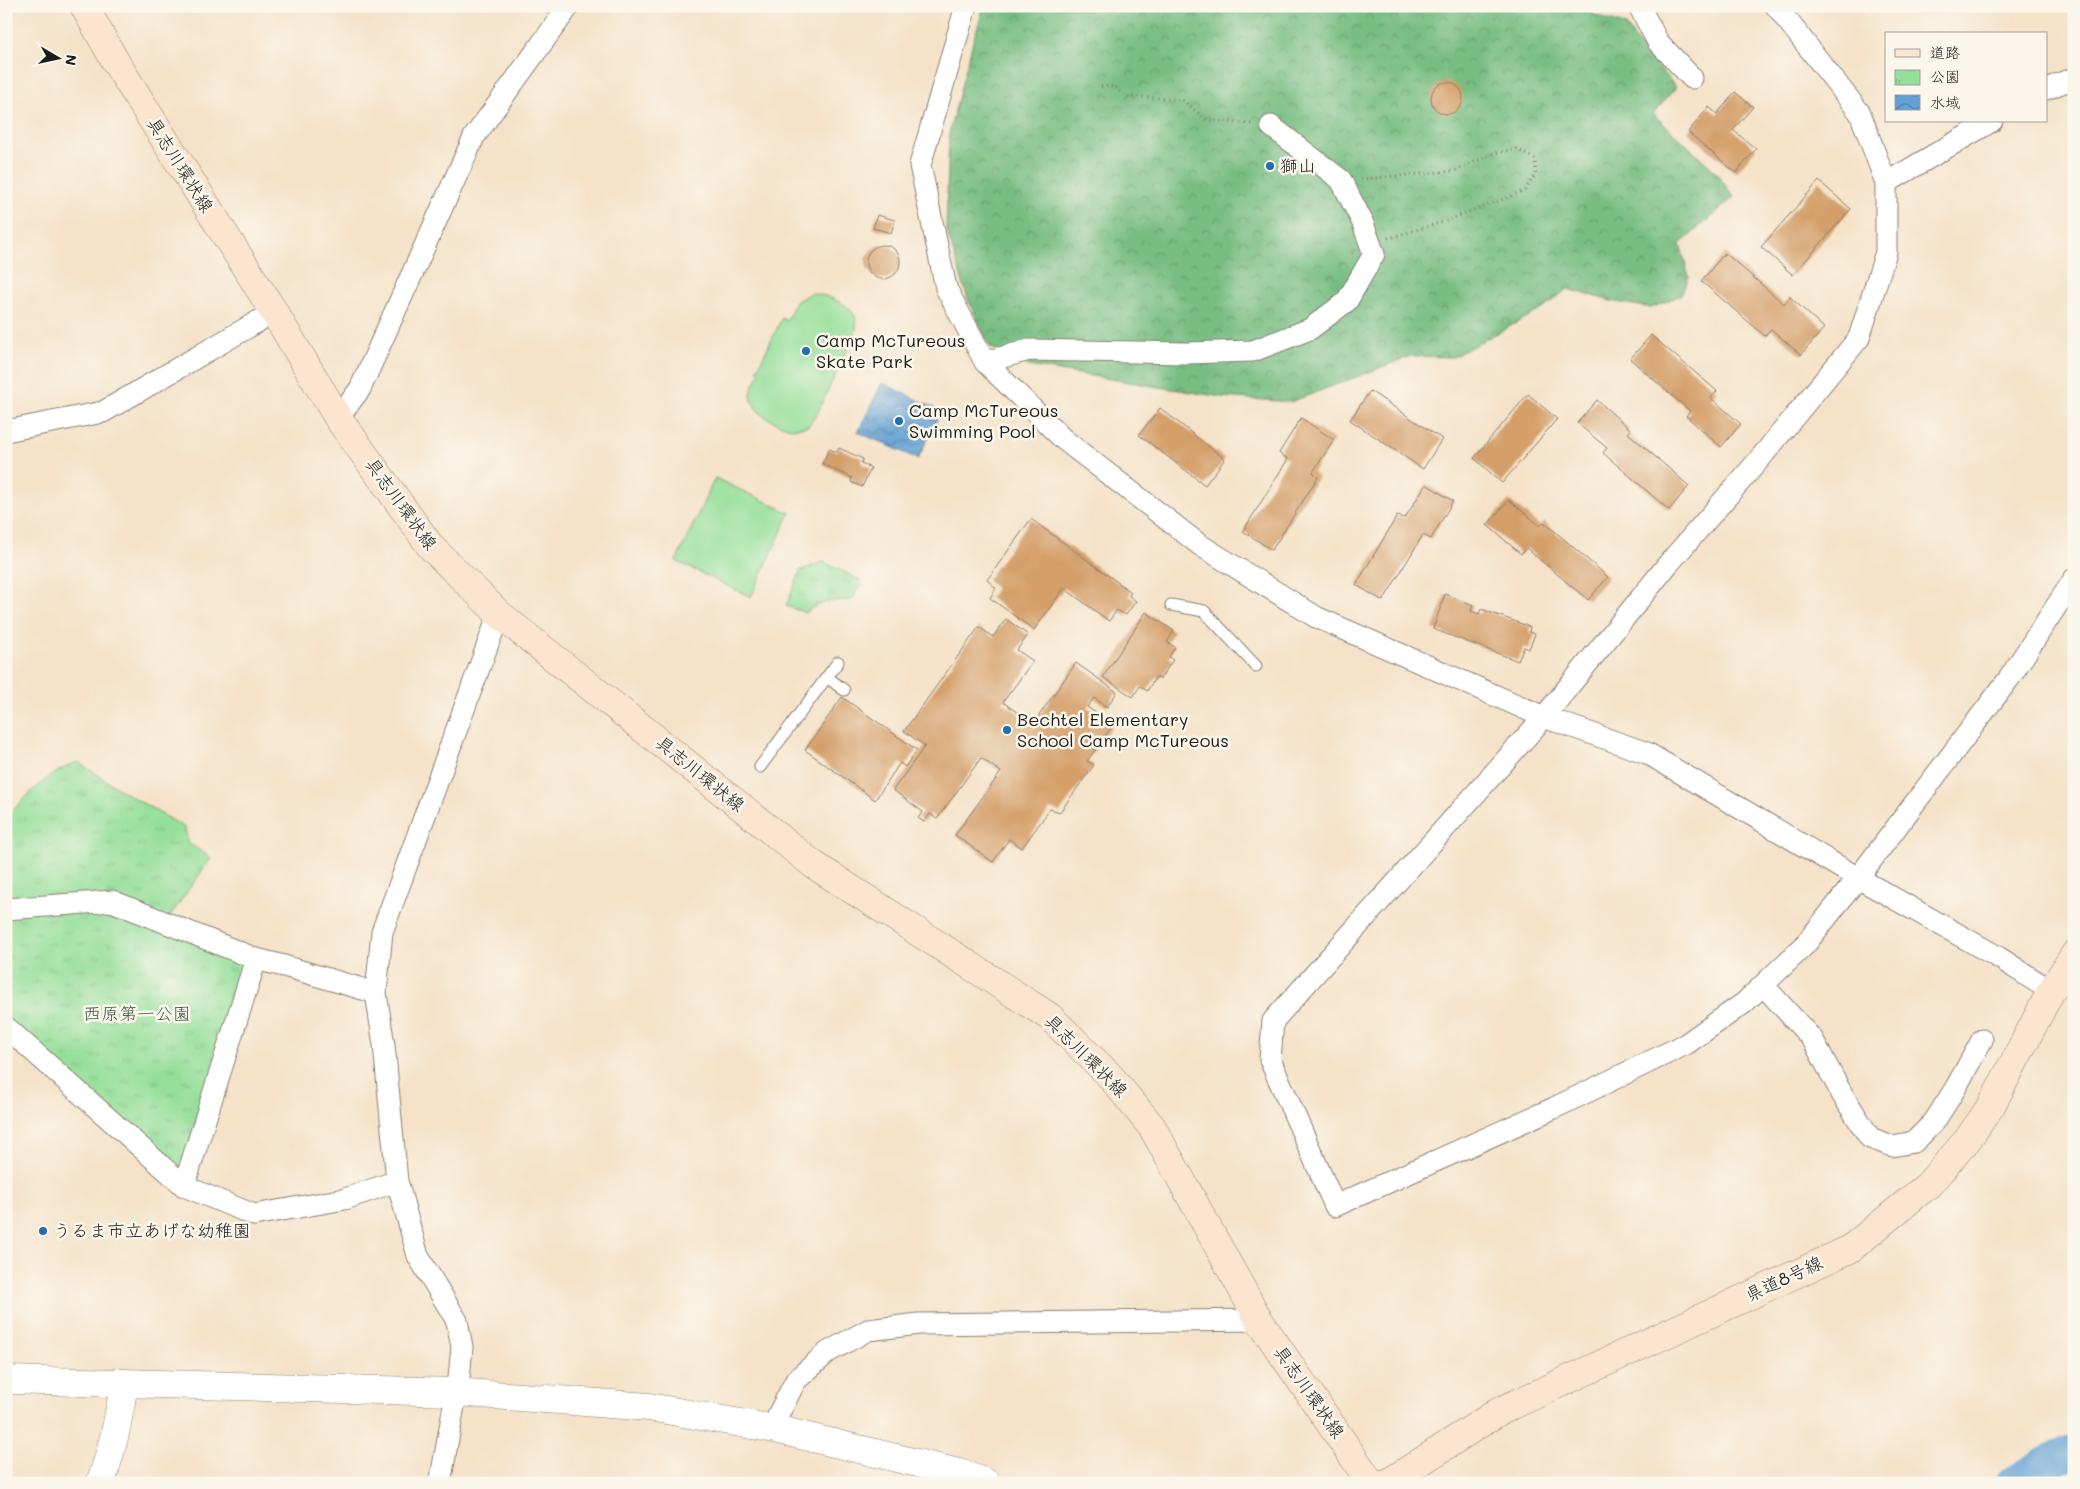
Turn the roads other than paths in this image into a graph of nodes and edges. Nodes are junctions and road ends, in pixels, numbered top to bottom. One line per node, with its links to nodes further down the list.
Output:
1 (84, 6): 12 (main road, 具志川環状線)
2 (569, 6): 14 (street)
3 (966, 6): 13 (street)
4 (1639, 6): 6 (street)
5 (1776, 6): 11 (street)
6 (1692, 78)
7 (2074, 78): 8 (street)
8 (2048, 88)
9 (1990, 122): 11 (street)
10 (1271, 126): 13 (street)
11 (1886, 183): 23 (street)
12 (274, 312): 14 (main road, 具志川環状線); 15 (street)
13 (985, 362): 23 (street)
14 (338, 418): 18 (main road, 具志川環状線)
15 (6, 431)
16 (2074, 579): 25 (street)
17 (1171, 605): 20 (lane)
18 (499, 614): 30 (street); 35 (main road, 具志川環状線)
19 (838, 662): 21 (lane)
20 (1256, 666)
21 (827, 677): 22 (lane); 24 (lane)
22 (844, 690)
23 (1544, 717): 25 (street); 29 (street)
24 (760, 767)
25 (1858, 878): 28 (street); 29 (street)
26 (6, 909): 27 (street)
27 (256, 960): 30 (street); 34 (street)
28 (2065, 978): 44 (main road, 県道8号線)
29 (1763, 984): 32 (street)
30 (376, 993): 33 (street)
31 (6, 1027): 34 (street)
32 (1982, 1040)
33 (398, 1181): 34 (street); 38 (street)
34 (184, 1186)
35 (1259, 1320): 39 (street); 43 (main road, 具志川環状線)
36 (6, 1380): 37 (street)
37 (124, 1382): 38 (street); 40 (street)
38 (455, 1392): 39 (street); 41 (street)
39 (775, 1429): 42 (street)
40 (100, 1483)
41 (440, 1483)
42 (986, 1483)
43 (1371, 1483)
44 (1388, 1483)

